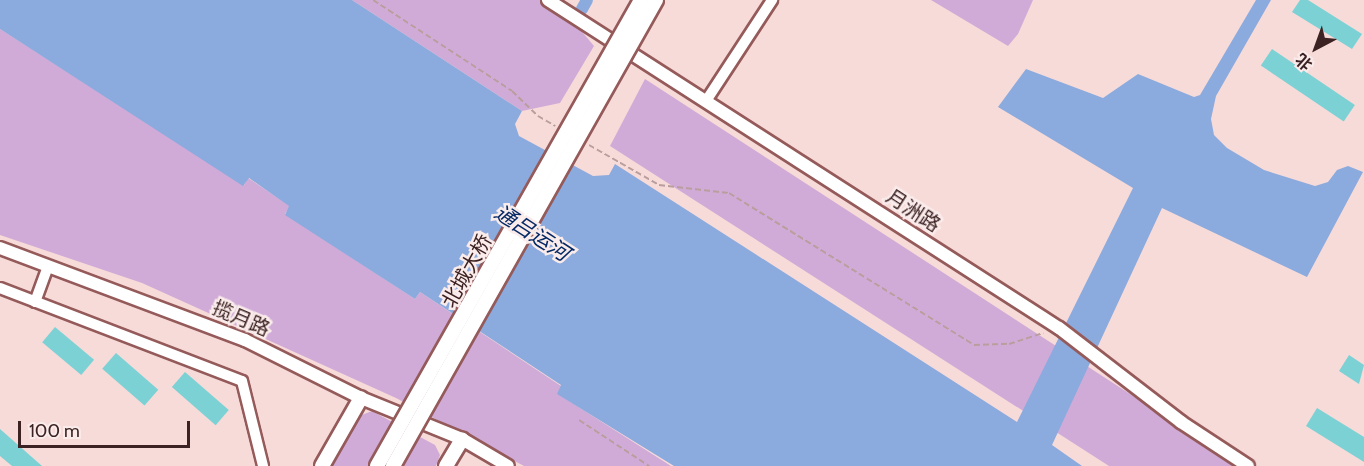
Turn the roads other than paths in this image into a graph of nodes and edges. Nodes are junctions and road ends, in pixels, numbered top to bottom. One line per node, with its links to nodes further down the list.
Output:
1 (548, 0): 5 (street, 月洲路)
2 (641, 0): 15 (main road, 北城大桥, bridge)
3 (656, 0): 16 (main road, 北城大桥, bridge)
4 (771, 0): 6 (street)
5 (565, 5): 6 (street, 月洲路)
6 (706, 101): 19 (street, 月洲路)
7 (0, 248): 8 (street, 揽月路)
8 (48, 267): 10 (street); 11 (street, 揽月路)
9 (0, 288): 10 (street)
10 (35, 302): 13 (street)
11 (361, 398): 12 (street, 揽月路); 14 (main road)
12 (462, 439): 17 (main road); 18 (street, 揽月路)
13 (263, 466)
14 (322, 466)
15 (377, 466)
16 (393, 466)
17 (446, 466)
18 (508, 466)
19 (1248, 466)

